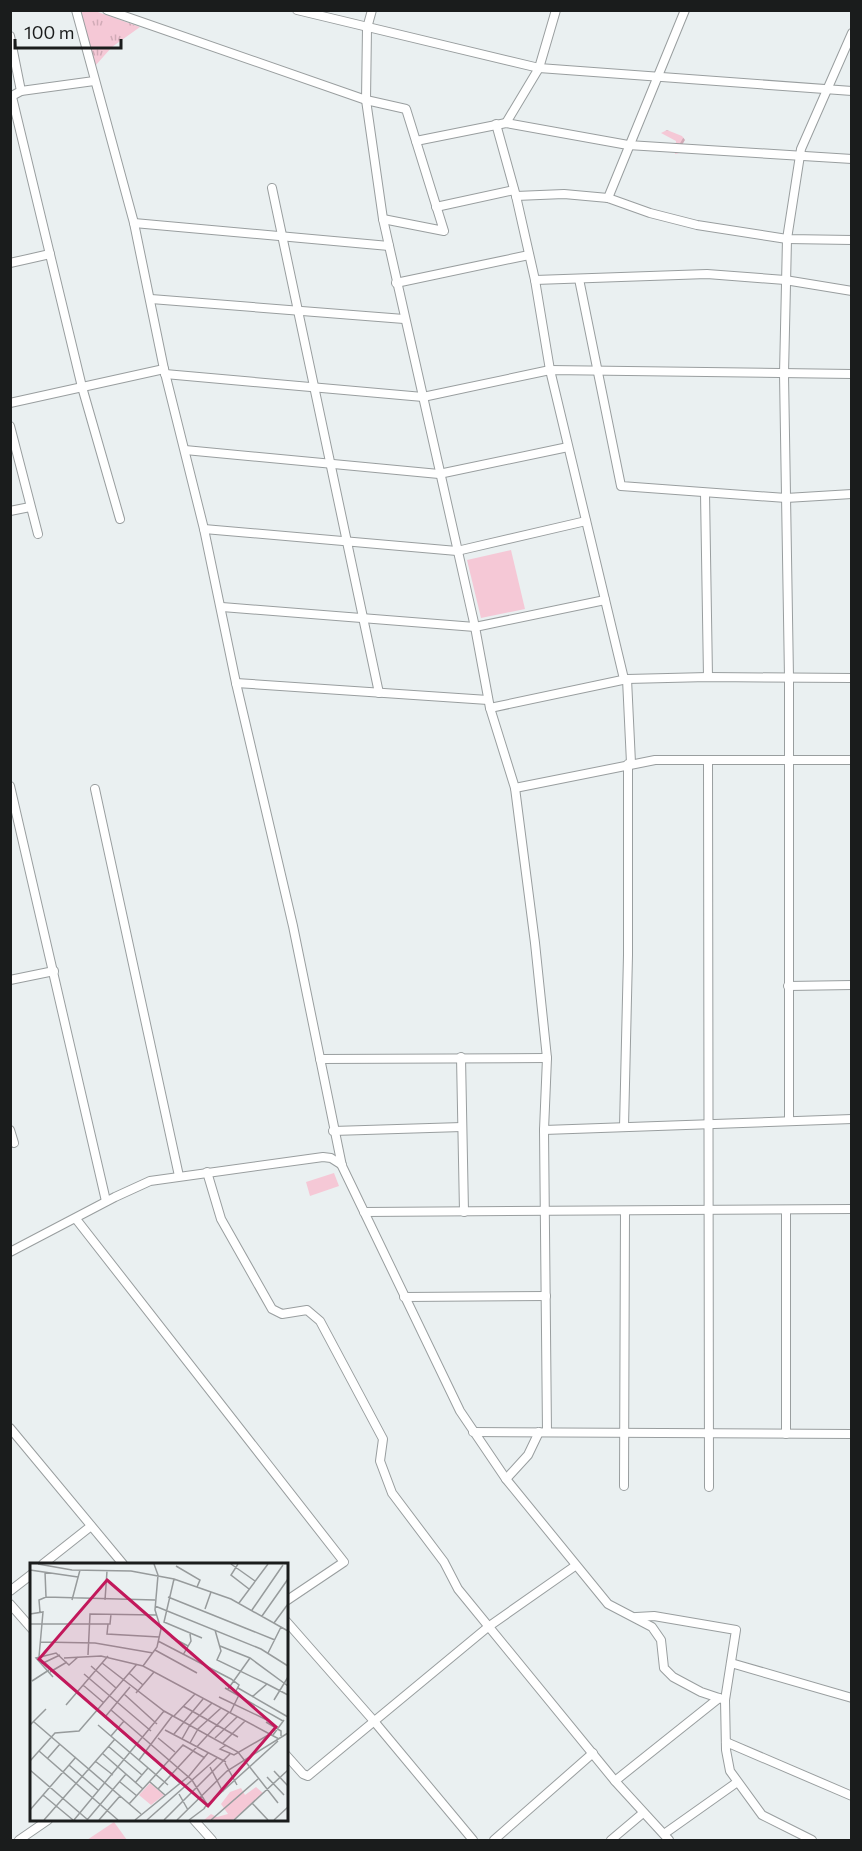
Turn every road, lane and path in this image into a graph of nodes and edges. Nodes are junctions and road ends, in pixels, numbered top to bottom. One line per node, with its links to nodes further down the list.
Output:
1 (76, 10): 12 (street)
2 (107, 10): 17 (street)
3 (297, 10): 7 (street)
4 (372, 10): 7 (street)
5 (556, 10): 10 (street)
6 (685, 10): 11 (street)
7 (367, 28): 10 (street); 17 (street)
8 (852, 33): 13 (street)
9 (10, 36): 14 (street)
10 (539, 68): 11 (street); 18 (street)
11 (659, 78): 13 (street); 21 (street)
12 (94, 81): 14 (street); 29 (street)
13 (827, 90): 15 (street); 22 (street)
14 (21, 91): 16 (street)
15 (852, 91)
16 (11, 97): 34 (street)
17 (366, 100): 20 (street); 28 (street)
18 (506, 123): 19 (street); 21 (street)
19 (496, 124): 20 (street); 25 (street)
20 (416, 141): 27 (street)
21 (628, 145): 22 (street); 26 (street)
22 (800, 156): 23 (street); 31 (street)
23 (852, 159)
24 (272, 188): 30 (street)
25 (515, 193): 26 (street); 27 (street); 35 (street)
26 (608, 198): 31 (street)
27 (436, 207): 28 (street)
28 (383, 219): 33 (street)
29 (134, 223): 30 (street); 42 (street)
30 (282, 236): 33 (street); 43 (street)
31 (787, 239): 32 (street); 38 (street)
32 (852, 240)
33 (388, 246): 40 (street)
34 (50, 254): 36 (street); 50 (street)
35 (529, 255): 39 (street); 40 (street)
36 (10, 263)
37 (579, 279): 38 (street); 39 (street); 47 (street)
38 (785, 279): 41 (street); 48 (street)
39 (535, 280): 45 (street)
40 (396, 283): 44 (street)
41 (852, 291)
42 (151, 299): 43 (street); 46 (street)
43 (298, 311): 44 (street); 51 (street)
44 (404, 319): 52 (street)
45 (550, 370): 47 (street); 52 (street); 56 (street)
46 (165, 372): 50 (street); 51 (street); 57 (street)
47 (597, 372): 48 (street); 60 (street)
48 (784, 374): 49 (street); 62 (street)
49 (852, 374)
50 (82, 387): 53 (street); 65 (street)
51 (313, 387): 52 (street); 58 (street)
52 (423, 397): 59 (street)
53 (10, 403)
54 (10, 426): 55 (street)
55 (12, 439): 63 (street)
56 (568, 447): 59 (street); 66 (street)
57 (185, 450): 58 (street); 67 (street)
58 (330, 463): 59 (street); 69 (street)
59 (439, 474): 70 (street)
60 (705, 493): 62 (street); 75 (street)
61 (852, 494): 62 (street)
62 (786, 498): 76 (street)
63 (30, 507): 64 (street); 68 (street)
64 (10, 511)
65 (120, 519)
66 (586, 521): 70 (street); 71 (street)
67 (204, 529): 69 (street); 72 (street)
68 (38, 534)
69 (346, 541): 70 (street); 73 (street)
70 (458, 551): 74 (street)
71 (605, 600): 74 (street); 78 (street)
72 (222, 607): 73 (street); 79 (street)
73 (363, 618): 74 (street); 80 (street)
74 (476, 627): 81 (street)
75 (708, 676): 76 (street); 78 (street)
76 (789, 678): 77 (street); 83 (street)
77 (852, 678)
78 (626, 679): 81 (street); 85 (street)
79 (236, 683): 80 (street); 95 (street)
80 (379, 693): 81 (street)
81 (489, 704): 87 (street)
82 (708, 760): 83 (street); 85 (street); 98 (street)
83 (788, 760): 84 (street); 92 (street)
84 (852, 760)
85 (629, 763): 87 (street); 100 (street)
86 (10, 786): 89 (street)
87 (515, 788): 94 (street)
88 (95, 789): 107 (street)
89 (54, 971): 90 (street); 108 (street)
90 (10, 980)
91 (852, 985): 92 (street)
92 (788, 986): 97 (street)
93 (461, 1058): 94 (street); 95 (street); 99 (street)
94 (547, 1058): 102 (street)
95 (320, 1059): 103 (street)
96 (852, 1119): 97 (street)
97 (789, 1121): 98 (street)
98 (709, 1124): 100 (street); 110 (street)
99 (462, 1127): 103 (street); 115 (street)
100 (624, 1127): 102 (street)
101 (10, 1130): 104 (street)
102 (544, 1130): 112 (street)
103 (333, 1131): 105 (street)
104 (14, 1143)
105 (342, 1166): 106 (street); 114 (street)
106 (207, 1172): 107 (street); 141 (street)
107 (179, 1176): 108 (street)
108 (106, 1201): 116 (street)
109 (852, 1209): 111 (street)
110 (709, 1210): 111 (street); 113 (street); 124 (street)
111 (786, 1210): 125 (street)
112 (544, 1211): 113 (street); 115 (street); 118 (street)
113 (625, 1211): 123 (street)
114 (364, 1212): 115 (street); 119 (street)
115 (464, 1212)
116 (76, 1219): 117 (street); 136 (street)
117 (10, 1252)
118 (546, 1296): 119 (street); 122 (street)
119 (404, 1297): 121 (street)
120 (10, 1428): 130 (street)
121 (473, 1432): 122 (street); 127 (street)
122 (543, 1432): 123 (street); 127 (street)
123 (624, 1433): 124 (street); 128 (street)
124 (709, 1434): 125 (street); 129 (street)
125 (786, 1434): 126 (street)
126 (852, 1434)
127 (506, 1479): 133 (street)
128 (624, 1486)
129 (709, 1487)
130 (91, 1526): 131 (street); 132 (street)
131 (44, 1563)
132 (122, 1563)
133 (576, 1566): 138 (street); 141 (street)
134 (30, 1576): 135 (street)
135 (10, 1591)
136 (288, 1600)
137 (10, 1604): 140 (street)
138 (636, 1617): 142 (street); 144 (street)
139 (288, 1623): 145 (street)
140 (30, 1627)
141 (488, 1627): 145 (street); 147 (street)
142 (731, 1663): 143 (street); 144 (street)
143 (852, 1698)
144 (722, 1699): 146 (street); 149 (street)
145 (373, 1719): 148 (street); 158 (street)
146 (726, 1742): 150 (street); 151 (street)
147 (592, 1753): 149 (street); 159 (street)
148 (288, 1757)
149 (615, 1781): 152 (street)
150 (736, 1783): 155 (street); 161 (street)
151 (852, 1796)
152 (643, 1813): 155 (street); 160 (street)
153 (47, 1821): 156 (street)
154 (195, 1821): 157 (street)
155 (667, 1837)
156 (19, 1840)
157 (212, 1840)
158 (473, 1840)
159 (494, 1840)
160 (611, 1840)
161 (812, 1840)

